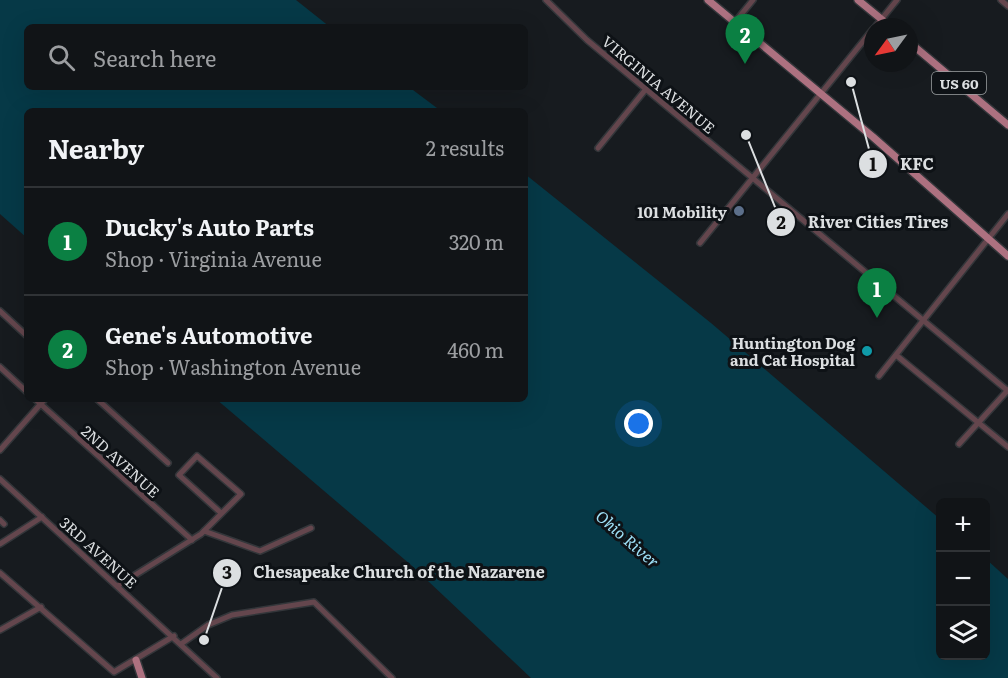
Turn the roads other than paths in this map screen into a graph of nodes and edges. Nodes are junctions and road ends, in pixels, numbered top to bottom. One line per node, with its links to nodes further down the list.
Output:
1 (546, 0): 13 (street, VIRGINIA AVENUE)
2 (708, 0): 10 (main road)
3 (753, 0): 10 (street)
4 (858, 0): 8 (main road)
5 (897, 0): 9 (street)
6 (1000, 0): 7 (street)
7 (1008, 6)
8 (880, 18)
9 (882, 18)
10 (735, 22): 14 (main road)
11 (864, 40): 14 (street)
12 (918, 50): 15 (main road, US 60)
13 (646, 89): 16 (street); 17 (street, VIRGINIA AVENUE)
14 (821, 94): 17 (street); 19 (main road)
15 (1008, 125)
16 (598, 148)
17 (753, 178): 20 (street); 23 (street, VIRGINIA AVENUE)
18 (1008, 214): 19 (street)
19 (989, 239): 21 (main road); 23 (street)
20 (700, 243)
21 (1008, 256)
22 (0, 311): 24 (street)
23 (924, 321): 25 (street); 29 (street, VIRGINIA AVENUE)
24 (24, 333)
25 (896, 356): 27 (street); 32 (street)
26 (0, 367): 28 (street)
27 (879, 376)
28 (24, 389)
29 (1008, 390): 32 (street)
30 (43, 402): 35 (street); 42 (street, 2ND AVENUE)
31 (100, 402): 36 (street)
32 (978, 423): 33 (street); 34 (street)
33 (958, 444)
34 (1008, 447)
35 (0, 450)
36 (168, 463)
37 (0, 479): 39 (street, 3RD AVENUE)
38 (221, 513): 38 (street); 41 (street)
39 (42, 517): 43 (street); 45 (street, 3RD AVENUE)
40 (311, 528): 41 (street)
41 (204, 531): 42 (street)
42 (192, 540): 45 (street)
43 (0, 544)
44 (0, 573): 46 (street)
45 (119, 585): 48 (street, 3RD AVENUE)
46 (41, 607): 47 (street); 50 (street)
47 (0, 630)
48 (174, 636): 49 (street, 3RD AVENUE); 50 (street)
49 (181, 644): 52 (street, 3RD AVENUE); 53 (street)
50 (136, 660): 51 (main road)
51 (142, 678)
52 (217, 678)
53 (392, 678)

